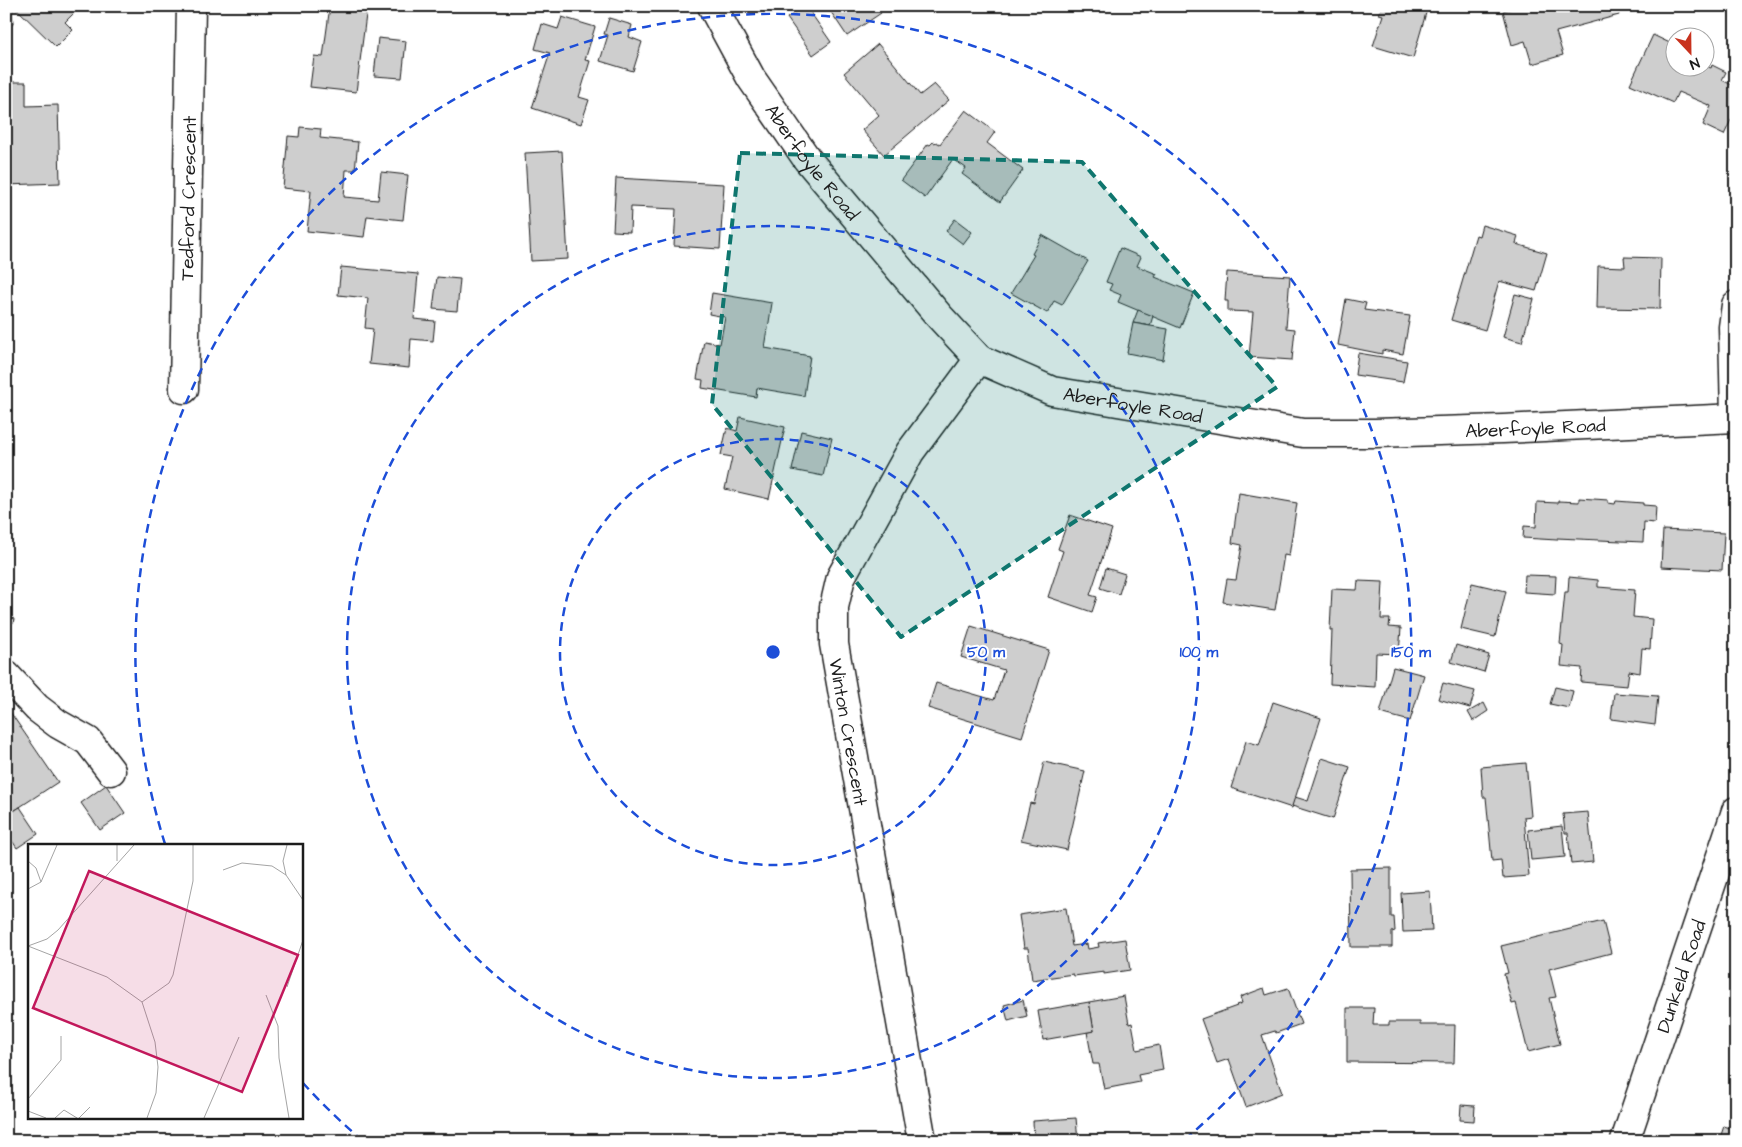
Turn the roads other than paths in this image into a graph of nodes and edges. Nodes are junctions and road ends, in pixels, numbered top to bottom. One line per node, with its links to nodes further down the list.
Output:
1 (191, 6): 5 (street, Tedford Crescent)
2 (712, 6): 4 (street, Aberfoyle Road)
3 (1736, 305): 6 (street)
4 (979, 360): 6 (street, Aberfoyle Road); 10 (street, Winton Crescent)
5 (184, 390)
6 (1735, 418)
7 (6, 675): 8 (street)
8 (111, 771)
9 (1736, 811): 11 (street, Dunkeld Road)
10 (922, 1141)
11 (1625, 1141)

